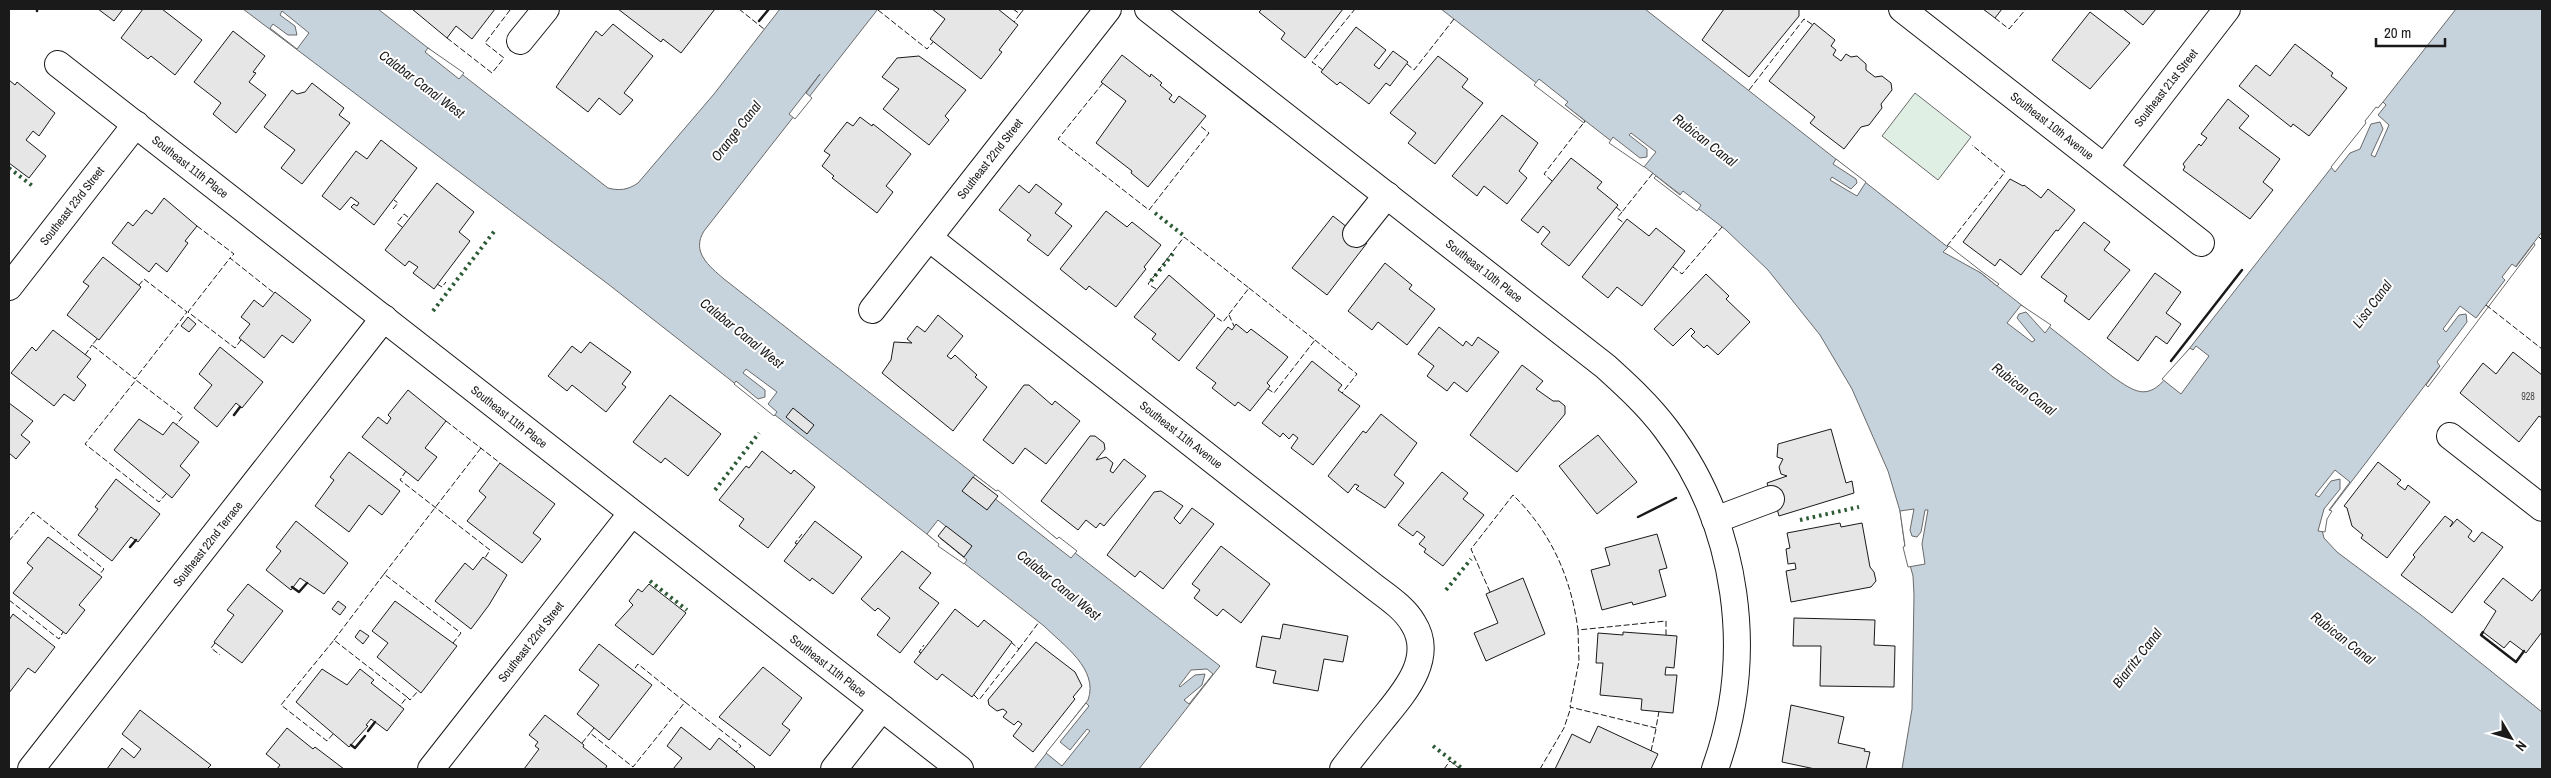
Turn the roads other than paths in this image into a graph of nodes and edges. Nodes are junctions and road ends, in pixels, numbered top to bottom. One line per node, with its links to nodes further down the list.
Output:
1 (546, 9): 6 (street)
2 (1108, 9): 12 (street, Southeast 22nd Street)
3 (1148, 9): 10 (street, Southeast 10th Place)
4 (1902, 9): 9 (street, Southeast 10th Avenue)
5 (2227, 9): 9 (street, Southeast 21st Street)
6 (520, 41)
7 (58, 64): 8 (street, Southeast 11th Place)
8 (136, 124): 14 (street, Southeast 23rd Street); 16 (street, Southeast 11th Place)
9 (2105, 168): 13 (street, Southeast 10th Avenue)
10 (1387, 195): 11 (street); 21 (street, Southeast 10th Place)
11 (1356, 234)
12 (929, 238): 15 (street, Southeast 22nd Street); 27 (street, Southeast 11th Avenue)
13 (2201, 243)
14 (9, 287)
15 (872, 310)
16 (384, 318): 20 (street, Southeast 11th Place); 23 (street, Southeast 22nd Terrace)
17 (2450, 436): 19 (street)
18 (1772, 499): 21 (street)
19 (2542, 508)
20 (631, 514): 22 (street, Southeast 11th Place); 24 (street, Southeast 22nd Street)
21 (1715, 520): 28 (street, Southeast 10th Place)
22 (882, 708): 25 (street); 26 (street, Southeast 11th Place)
23 (31, 769)
24 (431, 769)
25 (834, 769)
26 (960, 769)
27 (1343, 769)
28 (1715, 769)

